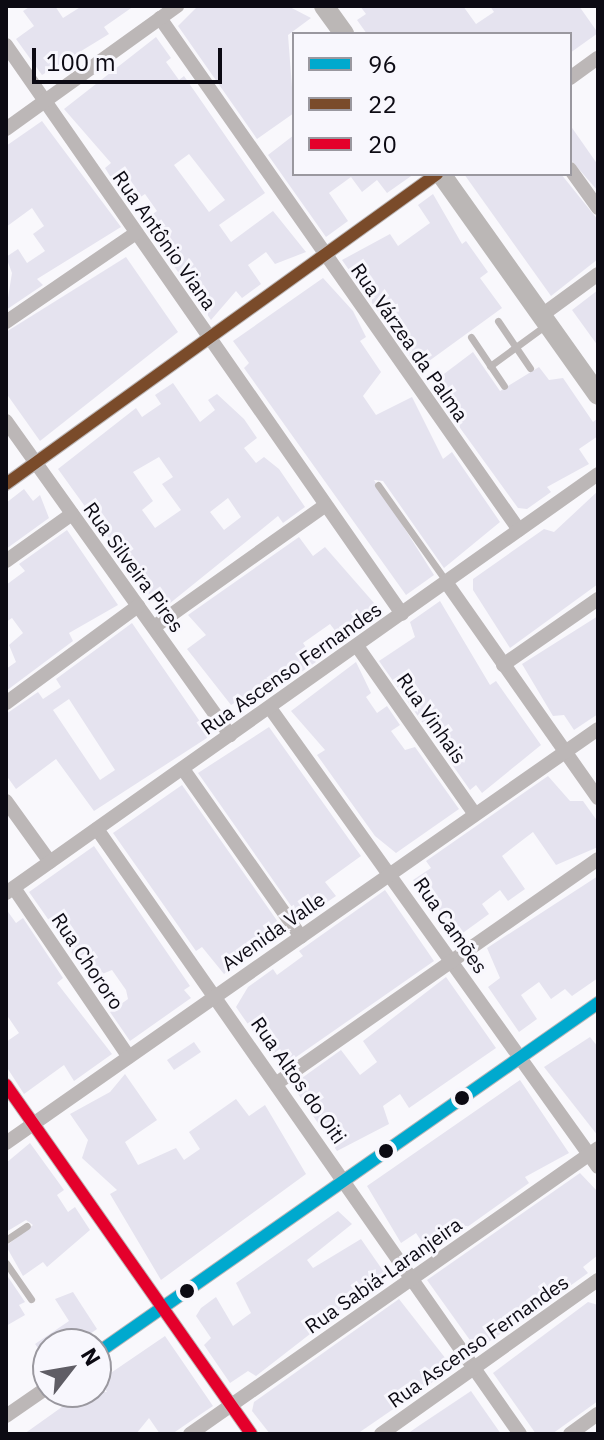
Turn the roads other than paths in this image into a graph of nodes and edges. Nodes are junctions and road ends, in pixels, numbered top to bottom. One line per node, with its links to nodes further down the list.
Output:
1 (177, 6): 3 (street)
2 (324, 6): 4 (street)
3 (160, 18): 8 (street); 15 (street, Rua Várzea da Palma)
4 (343, 32)
5 (6, 45): 8 (street, Rua Antônio Viana)
6 (598, 58): 7 (street)
7 (572, 77)
8 (45, 100): 9 (street); 14 (street, Rua Antônio Viana)
9 (6, 129)
10 (572, 172): 13 (street)
11 (436, 176): 15 (street)
12 (440, 176): 17 (street)
13 (598, 208)
14 (136, 233): 19 (street); 21 (street, Rua Antônio Viana)
15 (326, 255): 21 (street); 34 (street, Rua Várzea da Palma)
16 (598, 274): 17 (street)
17 (545, 320): 22 (lane); 26 (street)
18 (498, 321): 22 (lane)
19 (6, 322)
20 (471, 337): 23 (lane)
21 (209, 338): 28 (street); 32 (street, Rua Antônio Viana)
22 (516, 347): 23 (lane); 24 (lane)
23 (490, 366): 25 (lane)
24 (530, 368)
25 (504, 386)
26 (598, 395)
27 (6, 421): 28 (street, Rua Silveira Pires)
28 (36, 463): 30 (street); 33 (street, Rua Silveira Pires)
29 (598, 474): 34 (street, Rua Ascenso Fernandes)
30 (6, 484)
31 (378, 485): 36 (lane)
32 (324, 506): 39 (street, Rua Antônio Viana); 40 (street)
33 (72, 514): 35 (street); 38 (street, Rua Silveira Pires)
34 (519, 530): 36 (street, Rua Ascenso Fernandes)
35 (6, 561)
36 (446, 582): 39 (street, Rua Ascenso Fernandes); 42 (street)
37 (598, 599): 42 (street)
38 (138, 606): 40 (street, Rua Silveira Pires); 43 (street)
39 (402, 614): 41 (street, Rua Ascenso Fernandes)
40 (154, 627): 46 (street, Rua Silveira Pires)
41 (357, 646): 44 (street, Rua Ascenso Fernandes); 51 (street, Rua Vinhais)
42 (503, 665): 47 (street)
43 (6, 703)
44 (270, 708): 46 (street, Rua Ascenso Fernandes); 55 (street, Rua Camões)
45 (598, 729): 47 (street, Avenida Valle)
46 (230, 735): 48 (street, Rua Ascenso Fernandes)
47 (564, 752): 49 (street); 51 (street, Avenida Valle)
48 (183, 769): 52 (street, Rua Ascenso Fernandes); 57 (street)
49 (598, 798)
50 (6, 801): 54 (street)
51 (474, 813): 55 (street, Avenida Valle)
52 (97, 829): 54 (street, Rua Ascenso Fernandes); 59 (street, Rua Altos do Oiti)
53 (598, 859): 58 (street)
54 (50, 862): 56 (street, Rua Ascenso Fernandes)
55 (389, 872): 57 (street, Avenida Valle); 58 (street, Rua Camões)
56 (10, 890): 61 (street, Rua Chororo)
57 (301, 937): 59 (street, Avenida Valle)
58 (451, 959): 62 (street, Rua Camões); 63 (street)
59 (216, 997): 61 (street, Avenida Valle); 63 (street, Rua Altos do Oiti)
60 (598, 1003): 62 (street)
61 (129, 1057): 65 (street, Avenida Valle)
62 (520, 1058): 67 (street, Rua Camões); 69 (street)
63 (277, 1083): 69 (street, Rua Altos do Oiti)
64 (6, 1085): 65 (street)
65 (34, 1123): 66 (street, Avenida Valle); 76 (street)
66 (6, 1143)
67 (594, 1151): 68 (street, Rua Camões); 73 (street, Rua Sabiá-Laranjeira)
68 (598, 1167)
69 (346, 1180): 73 (street, Rua Altos do Oiti); 76 (street)
70 (27, 1226): 71 (lane)
71 (6, 1240)
72 (6, 1263): 75 (lane)
73 (413, 1279): 78 (street, Rua Altos do Oiti); 80 (street, Rua Sabiá-Laranjeira)
74 (598, 1280): 78 (street, Rua Ascenso Fernandes)
75 (31, 1299)
76 (161, 1309): 77 (street); 80 (street)
77 (112, 1343)
78 (474, 1369): 85 (street, Rua Ascenso Fernandes); 86 (street, Rua Altos do Oiti)
79 (32, 1398): 81 (street)
80 (231, 1406): 83 (street, Rua Sabiá-Laranjeira); 84 (street)
81 (8, 1414)
82 (598, 1414): 87 (street)
83 (190, 1434)
84 (251, 1434)
85 (381, 1434)
86 (520, 1434)
87 (570, 1434)

